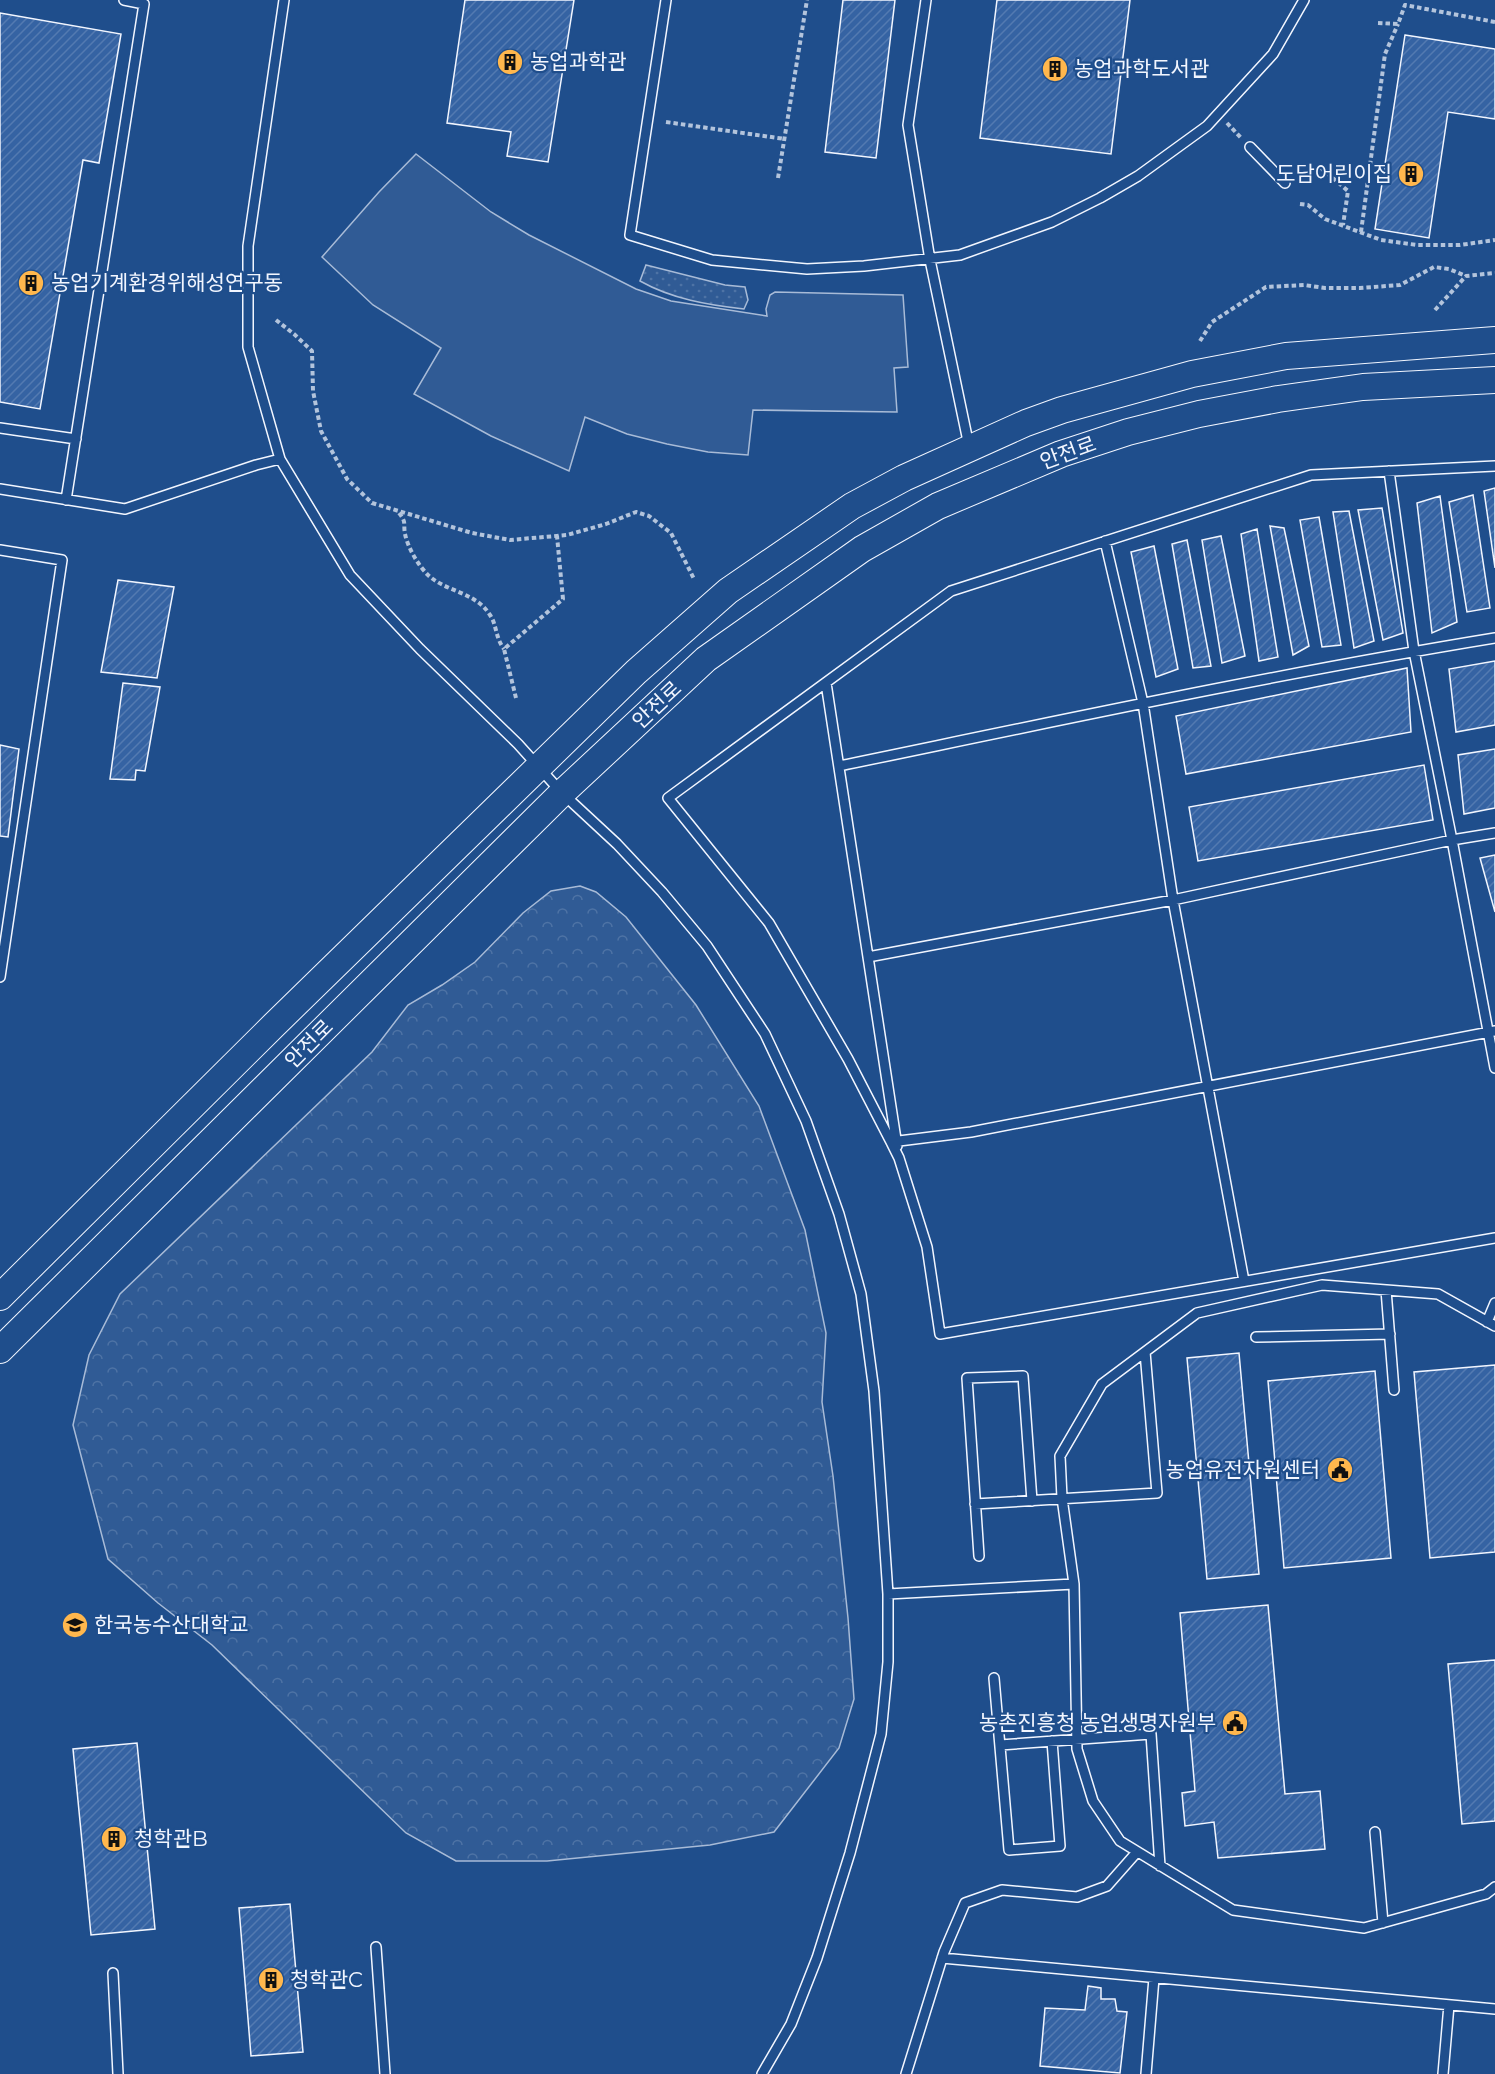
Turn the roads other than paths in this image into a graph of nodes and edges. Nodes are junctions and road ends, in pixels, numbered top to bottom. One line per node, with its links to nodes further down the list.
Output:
1 (124, 0): 12 (lane)
2 (284, 0): 14 (lane)
3 (666, 0): 8 (lane)
4 (926, 0): 8 (lane)
5 (1304, 0): 8 (lane)
6 (1250, 147): 7 (lane)
7 (1285, 183)
8 (930, 260): 13 (lane)
9 (1495, 340): 13 (street, 안전로)
10 (1495, 380): 27 (street, 안전로)
11 (0, 428): 12 (lane)
12 (75, 439): 18 (lane)
13 (969, 447): 25 (street, 안전로)
14 (280, 459): 18 (lane); 25 (lane)
15 (1495, 466): 16 (lane)
16 (1389, 471): 19 (lane); 22 (lane)
17 (0, 489): 18 (lane)
18 (66, 500)
19 (1105, 542): 23 (lane); 24 (lane)
20 (0, 550): 32 (lane)
21 (1495, 638): 22 (lane)
22 (1414, 651): 24 (lane); 29 (lane)
23 (826, 683): 26 (lane); 38 (lane)
24 (1143, 703): 26 (lane); 30 (lane)
25 (537, 766): 27 (lane); 42 (street, 안전로)
26 (839, 766): 33 (lane)
27 (562, 793): 47 (street, 안전로); 55 (lane)
28 (1495, 833): 29 (lane)
29 (1452, 840): 30 (lane); 35 (lane)
30 (1173, 900): 33 (lane); 37 (lane)
31 (0, 907): 32 (lane)
32 (10, 908): 34 (lane)
33 (868, 957): 38 (lane)
34 (0, 977)
35 (1492, 1031): 36 (lane); 37 (lane)
36 (1495, 1068)
37 (1209, 1087): 38 (lane); 40 (lane)
38 (894, 1141): 40 (lane)
39 (1495, 1238): 40 (lane)
40 (1244, 1281)
41 (1386, 1290): 44 (lane); 45 (lane); 48 (lane)
42 (0, 1297)
43 (1495, 1304): 44 (lane)
44 (1491, 1324)
45 (1390, 1334): 46 (lane); 49 (lane)
46 (1256, 1338)
47 (0, 1350)
48 (1145, 1352): 50 (lane); 50 (lane)
49 (1394, 1390)
50 (1062, 1498): 51 (lane); 54 (lane)
51 (1032, 1501): 52 (lane); 52 (lane)
52 (975, 1504): 53 (lane)
53 (979, 1556)
54 (1074, 1584): 55 (lane); 57 (lane)
55 (888, 1594): 73 (lane)
56 (994, 1678): 59 (lane)
57 (1077, 1739): 58 (lane); 61 (lane); 62 (lane)
58 (1052, 1741): 59 (lane); 59 (lane)
59 (1000, 1745)
60 (1375, 1832): 64 (lane)
61 (1137, 1852): 62 (lane); 66 (lane)
62 (1160, 1866): 64 (lane)
63 (1495, 1887): 64 (lane)
64 (1383, 1923)
65 (376, 1947): 72 (lane)
66 (942, 1958): 68 (lane); 74 (lane)
67 (113, 1973): 71 (lane)
68 (1154, 1977): 69 (lane); 75 (lane)
69 (1449, 2005): 70 (lane); 76 (lane)
70 (1495, 2009)
71 (118, 2074)
72 (385, 2074)
73 (762, 2074)
74 (906, 2074)
75 (1146, 2074)
76 (1443, 2074)

